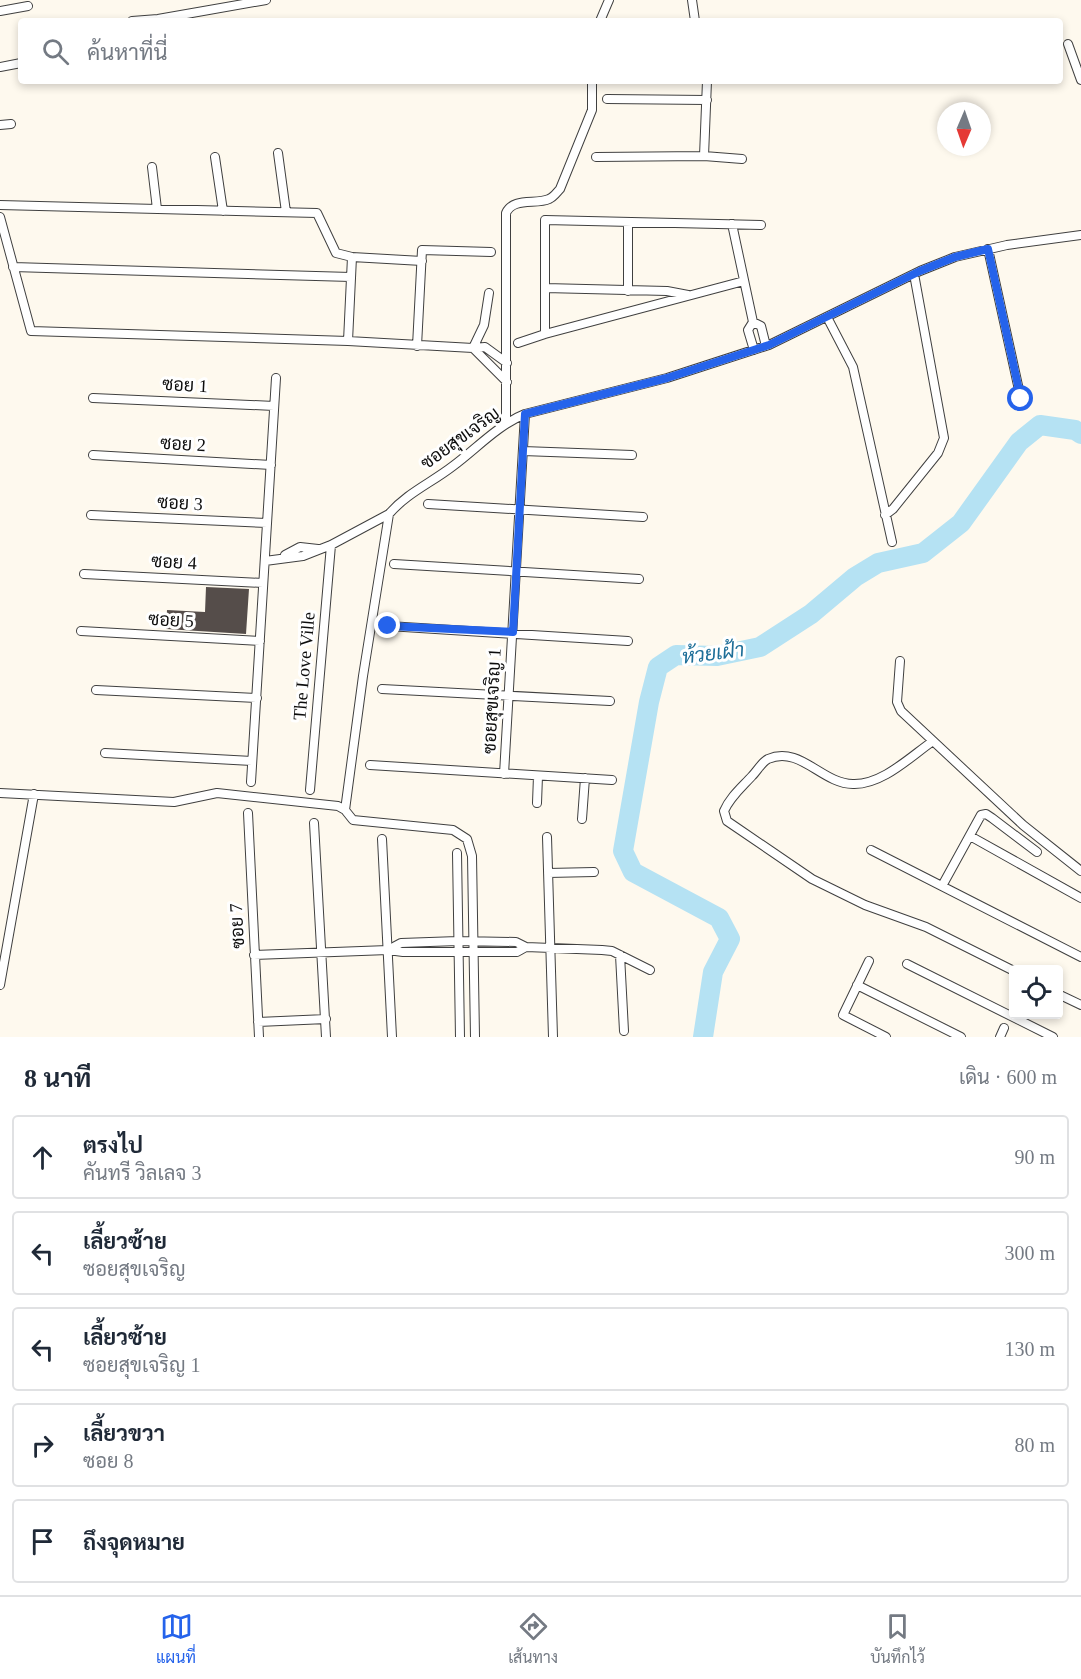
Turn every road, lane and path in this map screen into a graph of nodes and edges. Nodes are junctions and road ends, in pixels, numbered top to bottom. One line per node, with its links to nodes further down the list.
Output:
1 (267, 0): 6 (street)
2 (609, 0): 7 (street)
3 (692, 0): 8 (street)
4 (28, 6): 5 (street)
5 (0, 11)
6 (164, 18)
7 (601, 18)
8 (695, 18)
9 (1068, 44): 12 (street)
10 (18, 64): 11 (street)
11 (0, 67)
12 (1081, 80)
13 (592, 84): 55 (street)
14 (707, 84): 16 (street)
15 (607, 99): 16 (street)
16 (707, 100): 21 (street)
17 (12, 124): 18 (street)
18 (0, 125)
19 (278, 153): 28 (street)
20 (596, 156): 21 (street)
21 (705, 156): 23 (street)
22 (215, 157): 27 (street)
23 (742, 159)
24 (152, 167): 26 (street)
25 (0, 206): 26 (street)
26 (157, 209): 27 (street)
27 (223, 211): 28 (street)
28 (286, 212): 36 (street)
29 (0, 217): 38 (street)
30 (628, 222): 31 (street); 42 (street); 43 (street)
31 (732, 224): 32 (street); 41 (street)
32 (761, 225)
33 (1081, 235): 34 (street, ซอยสุขเจริญ)
34 (988, 249): 39 (street, ซอยสุขเจริญ); 59 (street)
35 (491, 252): 37 (street)
36 (352, 257): 37 (street); 40 (street)
37 (422, 261): 51 (street)
38 (14, 267): 40 (street); 49 (street)
39 (914, 274): 46 (street, ซอยสุขเจริญ); 71 (street)
40 (351, 277): 49 (street)
41 (744, 281): 45 (street); 47 (street)
42 (545, 288): 43 (street); 48 (street)
43 (628, 291): 45 (street)
44 (489, 293): 53 (street)
45 (689, 296): 48 (street)
46 (827, 316): 52 (street, ซอยสุขเจริญ); 71 (street)
47 (753, 322): 52 (street); 54 (street)
48 (545, 334): 50 (street)
49 (348, 341): 51 (street)
50 (518, 343)
51 (417, 346): 53 (street)
52 (766, 346): 54 (street, ซอยสุขเจริญ)
53 (473, 348): 55 (street); 57 (street)
54 (754, 350): 61 (street, ซอยสุขเจริญ)
55 (507, 363): 57 (street)
56 (276, 378): 60 (street)
57 (507, 382): 62 (street)
58 (93, 398): 60 (street, ซอย 1)
59 (1021, 399)
60 (274, 406): 66 (street)
61 (525, 414): 62 (street, ซอยสุขเจริญ); 63 (street, ซอยสุขเจริญ 1)
62 (506, 423): 69 (street, ซอยสุขเจริญ)
63 (523, 451): 65 (street); 68 (street, ซอยสุขเจริญ 1)
64 (93, 455): 66 (street, ซอย 2)
65 (632, 455)
66 (271, 465): 73 (street)
67 (428, 504): 68 (street)
68 (520, 510): 72 (street); 78 (street, ซอยสุขเจริญ 1)
69 (389, 513): 75 (street, ซอยสุขเจริญ); 106 (street)
70 (91, 515): 73 (street, ซอย 3)
71 (885, 515): 74 (street)
72 (643, 517)
73 (267, 523): 76 (street)
74 (892, 542)
75 (330, 545): 76 (street, ซอยสุขเจริญ); 102 (street, The Love Ville)
76 (265, 561): 81 (street)
77 (394, 564): 78 (street)
78 (516, 572): 80 (street); 84 (street, ซอยสุขเจริญ 1)
79 (84, 574): 81 (street, ซอย 4)
80 (639, 579)
81 (263, 583): 85 (street)
82 (388, 626): 84 (street)
83 (81, 631): 85 (street, ซอย 5)
84 (513, 632): 86 (street); 90 (street, ซอยสุขเจริญ 1)
85 (260, 641): 91 (street)
86 (628, 641)
87 (900, 661): 93 (street)
88 (382, 689): 90 (street)
89 (96, 690): 91 (street)
90 (509, 695): 92 (street); 97 (street, ซอยสุขเจริญ 1)
91 (256, 698): 95 (street)
92 (610, 701)
93 (933, 741): 116 (street); 134 (street)
94 (105, 753): 95 (street)
95 (252, 761): 101 (street)
96 (370, 765): 97 (street)
97 (504, 774): 98 (street)
98 (538, 776): 99 (street); 105 (street)
99 (585, 778): 100 (street); 108 (street)
100 (612, 780)
101 (251, 782)
102 (309, 790)
103 (0, 793): 104 (street)
104 (34, 794): 106 (street); 136 (street)
105 (537, 803)
106 (345, 810): 122 (street)
107 (248, 813): 129 (street, ซอย 7)
108 (582, 819)
109 (314, 823): 126 (street)
110 (970, 836): 114 (street); 119 (street); 120 (street)
111 (547, 837): 118 (street)
112 (382, 839): 125 (street)
113 (871, 850): 119 (street)
114 (1037, 852)
115 (457, 853): 121 (street)
116 (1081, 871)
117 (594, 872): 118 (street)
118 (548, 873): 124 (street)
119 (942, 886): 131 (street)
120 (1081, 898)
121 (458, 941): 122 (street); 125 (street); 127 (street)
122 (474, 941): 123 (street); 128 (street)
123 (526, 947): 124 (street); 128 (street)
124 (551, 947): 130 (street); 149 (street)
125 (388, 950): 126 (street); 127 (street); 146 (street)
126 (322, 951): 129 (street); 140 (street)
127 (459, 951): 128 (street); 147 (street)
128 (474, 951): 148 (street)
129 (254, 955): 141 (street, ซอย 7)
130 (620, 955): 135 (street); 143 (street)
131 (1081, 957)
132 (869, 961): 137 (street)
133 (907, 964): 153 (street)
134 (1009, 968)
135 (650, 970)
136 (0, 985)
137 (857, 985): 150 (street); 151 (street)
138 (1063, 996): 139 (street)
139 (1081, 1005)
140 (326, 1019): 141 (street); 145 (street)
141 (258, 1022): 144 (street, ซอย 7)
142 (1004, 1028): 152 (street)
143 (624, 1030)
144 (259, 1037)
145 (327, 1037)
146 (392, 1037)
147 (460, 1037)
148 (475, 1037)
149 (552, 1037)
150 (886, 1037)
151 (961, 1037)
152 (999, 1037)
153 (1053, 1037)

